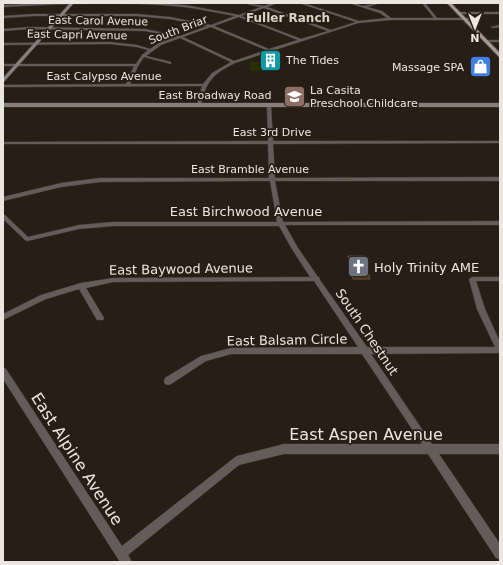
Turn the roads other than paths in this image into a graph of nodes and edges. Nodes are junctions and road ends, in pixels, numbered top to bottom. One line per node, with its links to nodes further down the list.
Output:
1 (72, 3): 10 (street); 16 (main road); 17 (street)
2 (244, 3): 11 (street)
3 (276, 3): 11 (street, South Briar)
4 (300, 3): 23 (street)
5 (350, 3): 12 (street)
6 (379, 3): 12 (street)
7 (423, 3): 20 (street)
8 (449, 3): 13 (main road)
9 (456, 3): 14 (main road)
10 (3, 6)
11 (264, 7): 17 (street, South Briar); 31 (street)
12 (363, 7): 19 (street)
13 (458, 13): 14 (street); 21 (main road)
14 (466, 13): 15 (street); 22 (main road)
15 (500, 13)
16 (61, 15): 18 (street); 25 (street); 28 (main road)
17 (238, 16): 25 (street, South Briar); 33 (street)
18 (3, 17)
19 (390, 19): 20 (street); 23 (street)
20 (436, 19): 21 (street)
21 (464, 19): 22 (street); 34 (main road)
22 (472, 19): 24 (main road)
23 (358, 22): 31 (street)
24 (478, 24)
25 (211, 26): 32 (street, South Briar); 41 (street)
26 (500, 26): 27 (street)
27 (493, 27)
28 (50, 28): 30 (street, East Carol Avenue); 32 (street, East Carol Avenue); 36 (main road)
29 (483, 29): 35 (main road)
30 (3, 30)
31 (330, 30): 33 (street)
32 (181, 37): 40 (street, South Briar); 45 (street, East Carol Avenue)
33 (300, 40): 41 (street)
34 (486, 41): 35 (street); 38 (main road)
35 (497, 41): 39 (main road)
36 (36, 43): 37 (street, East Capri Avenue); 40 (street, East Capri Avenue); 48 (main road)
37 (3, 44)
38 (491, 47): 42 (main road); 44 (main road)
39 (500, 47)
40 (150, 50): 43 (street, South Briar)
41 (268, 50): 45 (street)
42 (500, 52)
43 (142, 56): 46 (street); 49 (street, South Briar)
44 (500, 56)
45 (234, 62): 52 (street)
46 (170, 63)
47 (3, 65): 48 (street)
48 (17, 65): 49 (street); 50 (main road)
49 (136, 65): 51 (street, South Briar)
50 (3, 80)
51 (128, 85): 52 (street, East Calypso Avenue); 53 (street, East Calypso Avenue)
52 (204, 85): 55 (street)
53 (3, 86)
54 (3, 105): 55 (main road, East Broadway Road)
55 (199, 105): 56 (main road, East Broadway Road)
56 (269, 105): 57 (main road, East Broadway Road); 59 (street, South Chestnut)
57 (500, 105)
58 (3, 142): 59 (street, East 3rd Drive)
59 (270, 142): 60 (street, East 3rd Drive); 61 (street, South Chestnut)
60 (500, 142)
61 (272, 179): 62 (street, East Bramble Avenue); 63 (street, East Bramble Avenue); 65 (street, South Chestnut)
62 (500, 179)
63 (3, 199)
64 (3, 216): 65 (street, East Birchwood Avenue)
65 (280, 222): 66 (street, East Birchwood Avenue); 67 (street, South Chestnut)
66 (500, 223)
67 (317, 279): 69 (street, East Baywood Avenue); 73 (street, South Chestnut)
68 (500, 279): 72 (street)
69 (81, 286): 70 (street, East Baywood Avenue); 71 (street)
70 (3, 317)
71 (100, 318)
72 (500, 350): 73 (street, East Balsam Circle)
73 (366, 351): 75 (street, East Balsam Circle); 76 (street, South Chestnut)
74 (3, 372): 79 (street, East Alpine Avenue)
75 (168, 381)
76 (430, 449): 77 (street, East Aspen Avenue); 78 (street, South Chestnut); 79 (street, East Aspen Avenue)
77 (500, 449)
78 (500, 554)
79 (124, 558)

